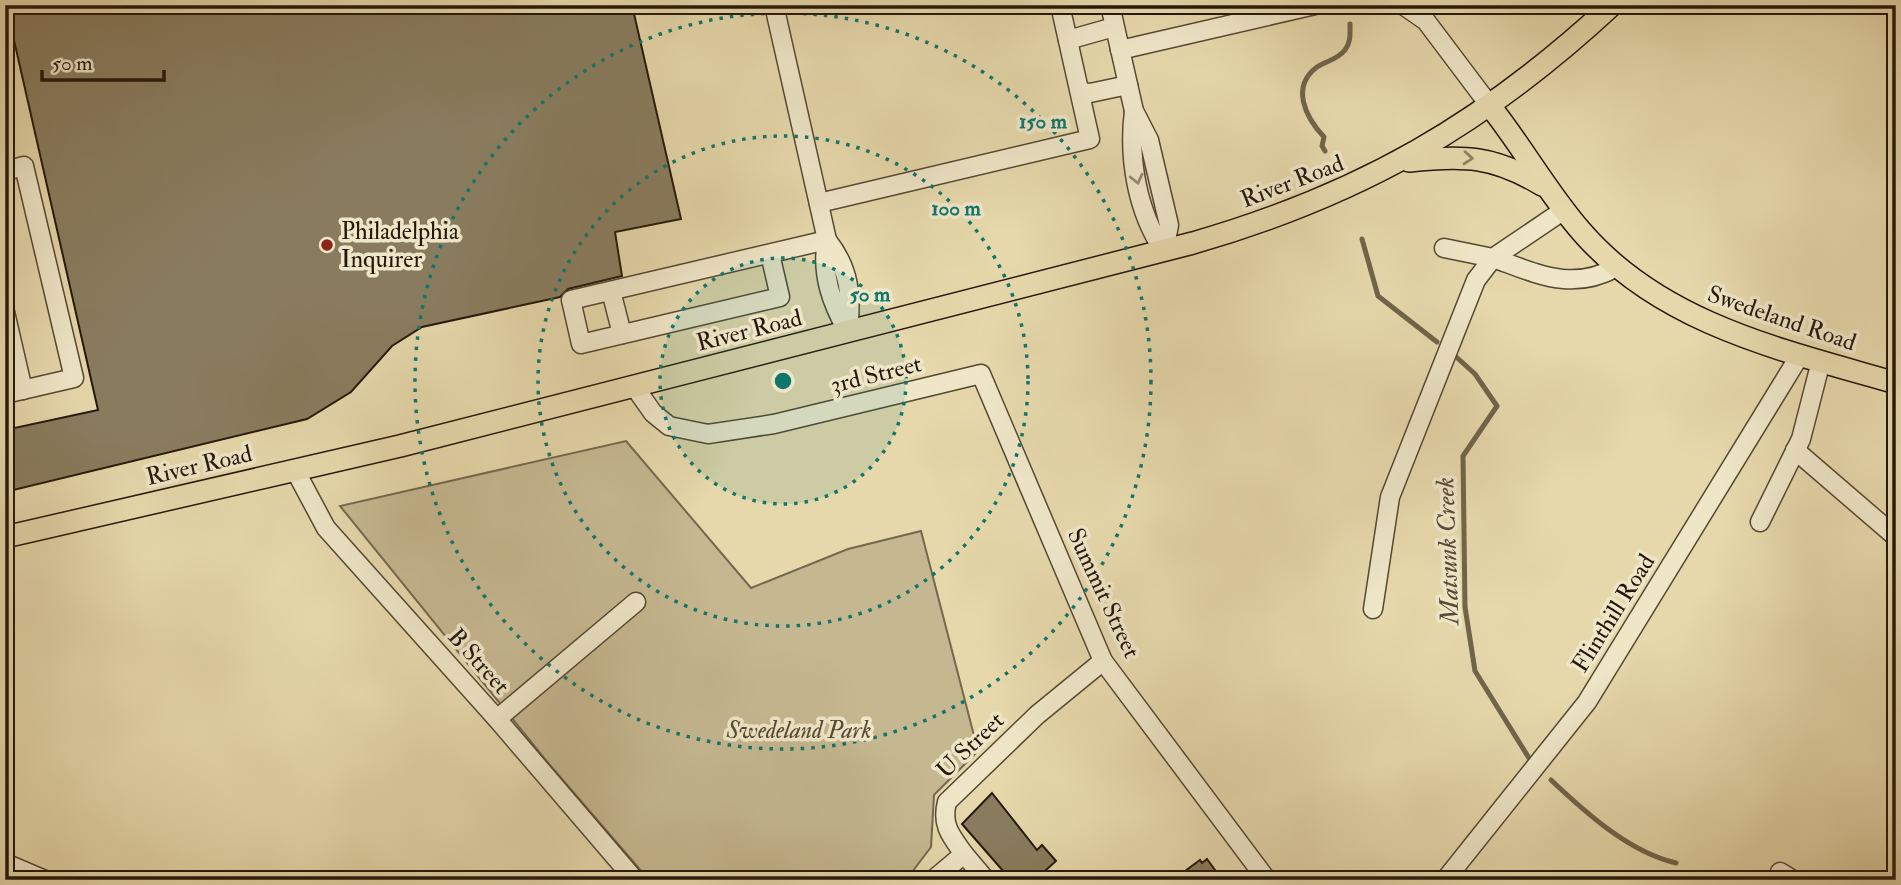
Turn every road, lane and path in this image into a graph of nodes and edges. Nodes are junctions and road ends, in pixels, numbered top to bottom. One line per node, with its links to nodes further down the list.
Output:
1 (774, 5): 16 (street)
2 (1060, 5): 8 (street)
3 (1110, 5): 7 (street)
4 (1315, 5): 9 (street)
5 (1404, 5): 12 (street)
6 (1612, 5): 12 (main road, River Road)
7 (1114, 27): 8 (street); 9 (street)
8 (1068, 40): 11 (street)
9 (1120, 50): 10 (street)
10 (1128, 85): 11 (street); 20 (street)
11 (1080, 92): 16 (street)
12 (1490, 106): 13 (main road, River Road); 15 (main road, Swedeland Road)
13 (1400, 162): 15 (main road, one-way to 15); 20 (main road, River Road)
14 (5, 171): 32 (street)
15 (1549, 189): 17 (main road, Swedeland Road)
16 (818, 203): 18 (street)
17 (1564, 210): 22 (street); 23 (main road, Swedeland Road)
18 (827, 240): 21 (street); 26 (street)
19 (1444, 248): 22 (street)
20 (1164, 251): 26 (main road, River Road)
21 (770, 254): 24 (street); 27 (street)
22 (1493, 258): 23 (street); 40 (street)
23 (1617, 267): 28 (main road, Swedeland Road)
24 (611, 291): 27 (street); 27 (street)
25 (5, 312): 32 (street)
26 (848, 332): 31 (main road, River Road)
27 (622, 334)
28 (1810, 358): 30 (main road, Swedeland Road); 34 (street); 51 (street, Flinthill Road)
29 (981, 374): 31 (street, 3rd Street); 41 (street, Summit Street)
30 (1896, 383)
31 (634, 386): 35 (main road, River Road)
32 (23, 390): 33 (street)
33 (5, 394)
34 (1795, 450): 36 (street); 38 (street)
35 (295, 470): 37 (main road, River Road); 42 (street, B Street)
36 (1759, 522)
37 (5, 537)
38 (1896, 537)
39 (636, 602): 42 (street)
40 (1373, 609)
41 (1103, 661): 43 (street, U Street); 50 (street, Summit Street)
42 (497, 719): 47 (street, B Street)
43 (964, 854): 48 (street); 49 (street, U Street)
44 (5, 863): 45 (street)
45 (26, 876): 46 (street)
46 (45, 880)
47 (635, 880)
48 (933, 880)
49 (986, 880)
50 (1267, 880)
51 (1445, 880)

